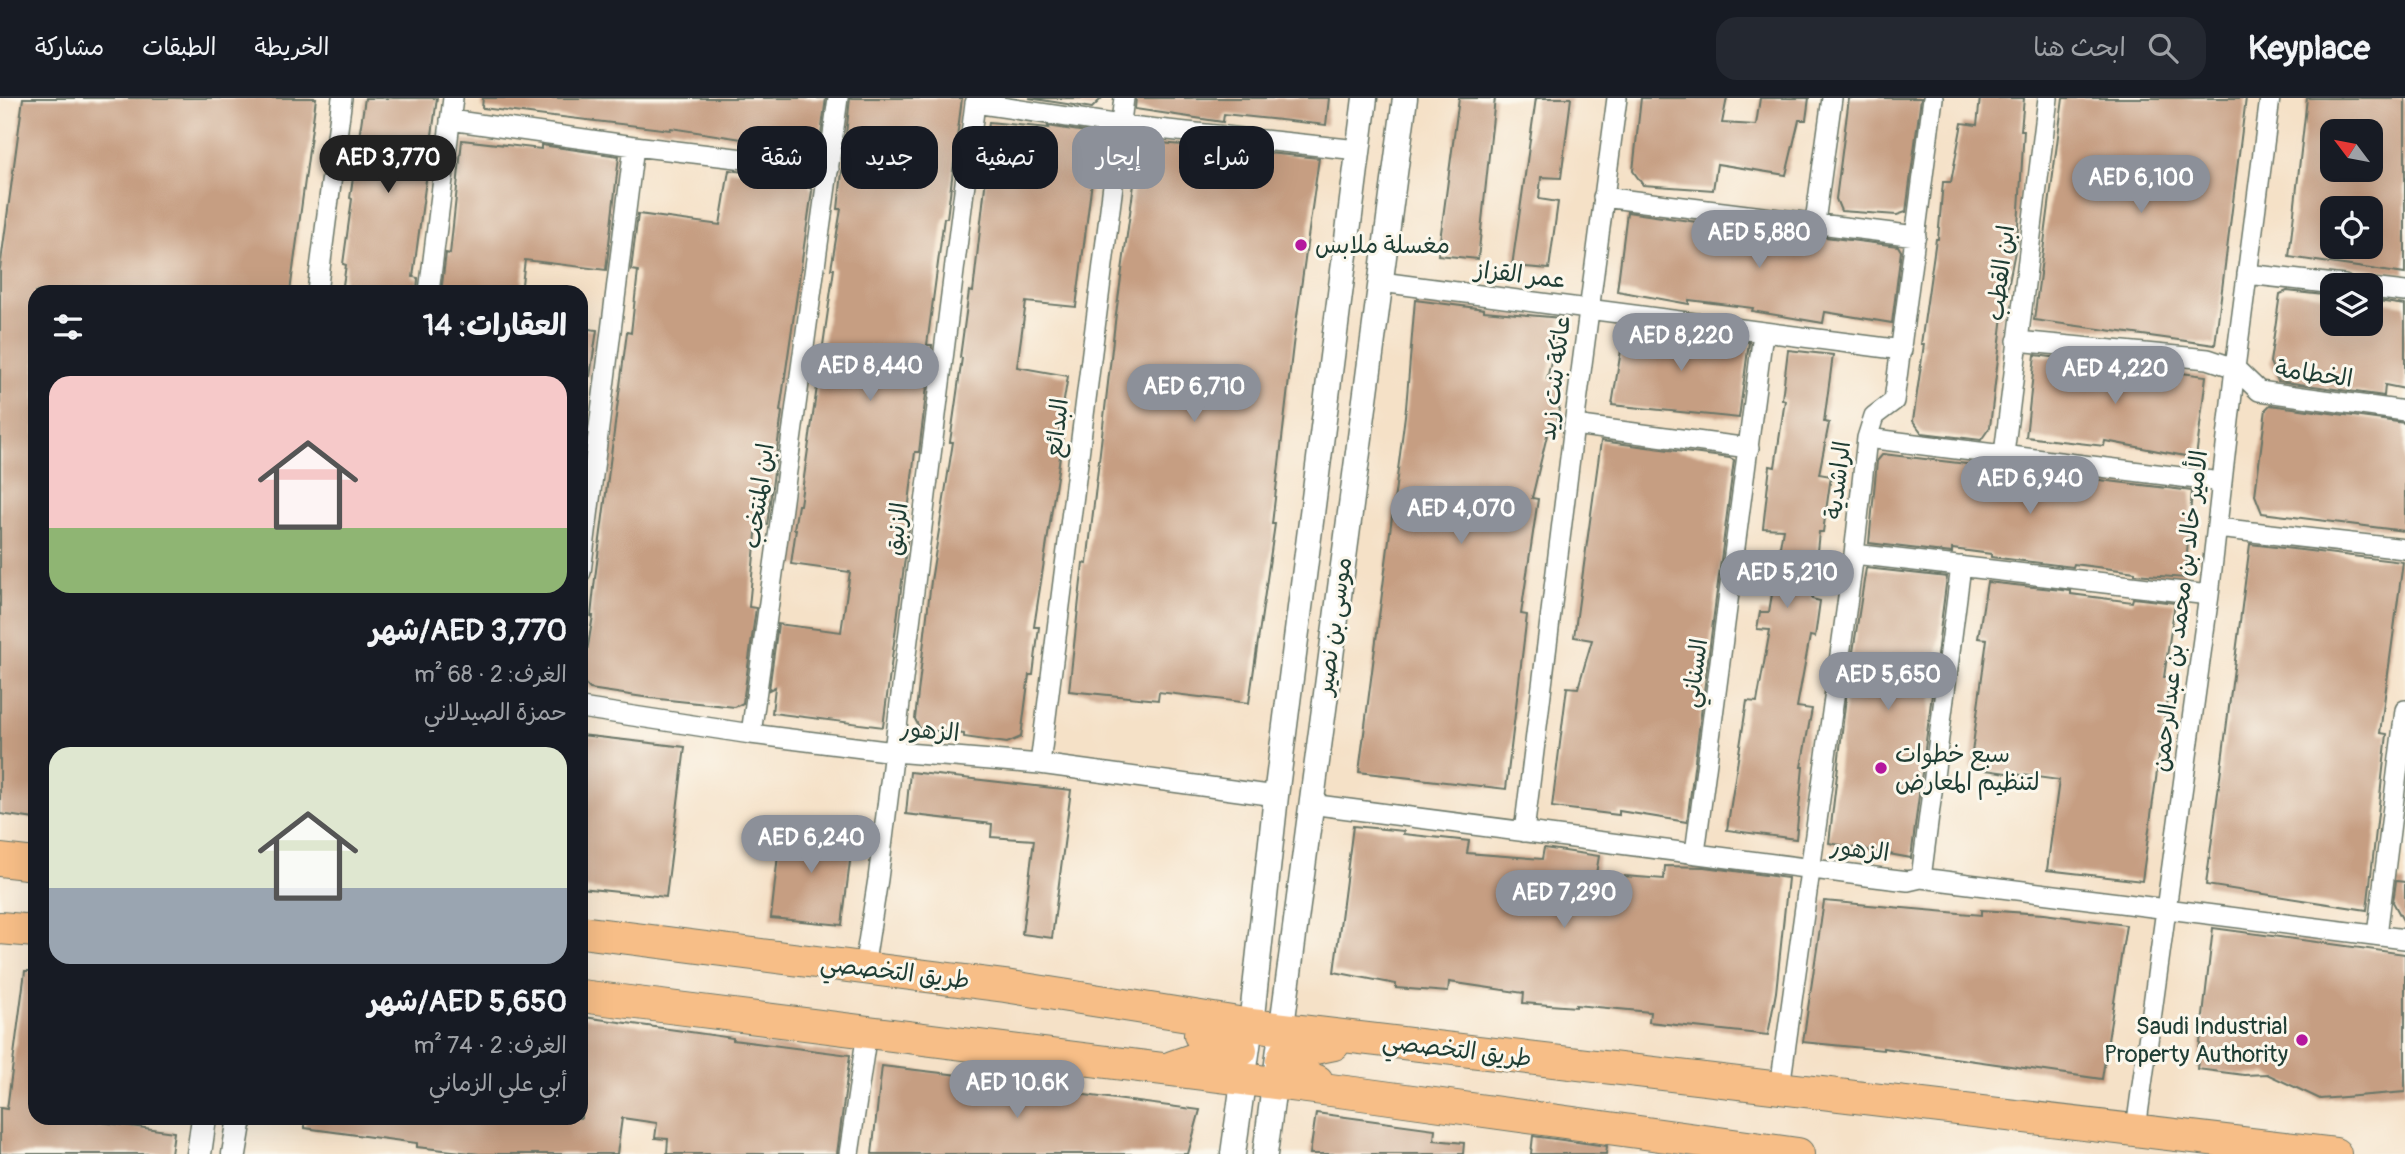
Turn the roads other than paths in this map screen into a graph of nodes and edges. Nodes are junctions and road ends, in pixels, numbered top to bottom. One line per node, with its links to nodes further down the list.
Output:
1 (342, 98): 24 (street)
2 (453, 98): 13 (street)
3 (838, 98): 17 (street, ابن المنتخب)
4 (1124, 98): 14 (street, البدائع)
5 (1365, 98): 16 (street)
6 (1405, 98): 22 (street, موسى بن نصير)
7 (1617, 98): 18 (street, عاتكة بنت زيد)
8 (1832, 98): 19 (street)
9 (1933, 98): 20 (street, الراشدية)
10 (2048, 98): 30 (street, ابن القطب)
11 (2270, 98): 21 (street, الأمير خالد بن محمد بن عبدالرحمن)
12 (978, 100): 14 (street); 48 (street, الزنبق)
13 (450, 120): 15 (street); 25 (street)
14 (1120, 125): 16 (street); 49 (street, البدائع)
15 (634, 146): 17 (street); 39 (street)
16 (1358, 150): 50 (street)
17 (829, 169): 47 (street, ابن المنتخب)
18 (1603, 197): 19 (street); 28 (street, عاتكة بنت زيد)
19 (1815, 222): 20 (street)
20 (1916, 236): 31 (street, الراشدية)
21 (2247, 274): 23 (street); 32 (street, الأمير خالد بن محمد بن عبدالرحمن)
22 (1381, 282): 28 (street, عمر القزاز); 51 (street, موسى بن نصير)
23 (2320, 282)
24 (318, 285)
25 (430, 285)
26 (2383, 289): 27 (street)
27 (2405, 292)
28 (1588, 309): 29 (street, عمر القزاز); 34 (street, عاتكة بنت زيد)
29 (1763, 332): 31 (street, عمر القزاز); 36 (street, السناني)
30 (2017, 341): 32 (street, الخطامة); 37 (street, ابن القطب)
31 (1902, 350): 35 (street, الراشدية)
32 (2235, 368): 33 (street, الخطامة); 38 (street, الأمير خالد بن محمد بن عبدالرحمن)
33 (2405, 411)
34 (1574, 425): 36 (street); 52 (street, عاتكة بنت زيد)
35 (1867, 438): 37 (street); 42 (street, الراشدية)
36 (1749, 448): 53 (street, السناني)
37 (2004, 454): 38 (street)
38 (2221, 482): 40 (street, الأمير خالد بن محمد بن عبدالرحمن)
39 (588, 516)
40 (2217, 528): 41 (street); 44 (street, الأمير خالد بن محمد بن عبدالرحمن)
41 (2405, 549)
42 (1854, 554): 43 (street); 56 (street, الراشدية)
43 (1961, 566): 44 (street); 57 (street)
44 (2209, 595): 58 (street, الأمير خالد بن محمد بن عبدالرحمن)
45 (588, 709): 47 (street, الزهور)
46 (2405, 710): 62 (street)
47 (751, 734): 48 (street, الزهور)
48 (894, 752): 49 (street, الزهور); 64 (street, الزنبق)
49 (1040, 764): 50 (street, الزهور)
50 (1276, 796): 65 (street)
51 (1310, 804): 52 (street, الزهور); 66 (street, موسى بن نصير)
52 (1524, 832): 53 (street, الزهور)
53 (1695, 853): 56 (street, الزهور)
54 (0, 860): 55 (main road)
55 (28, 863)
56 (1809, 868): 57 (street, الزهور); 74 (street, الراشدية)
57 (1921, 878): 58 (street, الزهور)
58 (2166, 911): 62 (street, الزهور); 80 (street, الأمير خالد بن محمد بن عبدالرحمن)
59 (0, 928): 60 (main road)
60 (28, 930)
61 (588, 933): 64 (main road, طريق التخصصي)
62 (2376, 935): 63 (street, الزهور)
63 (2405, 939)
64 (864, 968): 68 (main road, طريق التخصصي)
65 (1256, 981): 66 (street); 69 (street)
66 (1286, 986): 69 (street, موسى بن نصير)
67 (588, 997): 70 (main road)
68 (1159, 1011): 69 (main road, طريق التخصصي); 72 (main road)
69 (1266, 1027): 71 (main road, طريق التخصصي); 73 (street)
70 (867, 1032): 72 (main road); 84 (street)
71 (1359, 1038): 74 (main road, طريق التخصصي); 75 (main road)
72 (1160, 1070): 73 (main road)
73 (1258, 1082): 75 (main road); 78 (street); 79 (street)
74 (1780, 1087): 80 (main road, طريق التخصصي)
75 (1354, 1093): 81 (main road)
76 (203, 1125): 82 (street)
77 (239, 1125): 83 (street)
78 (1268, 1125): 79 (street); 86 (street)
79 (1237, 1129): 85 (street)
80 (2136, 1129): 88 (main road, طريق التخصصي)
81 (1751, 1151): 87 (main road)
82 (199, 1154)
83 (234, 1154)
84 (849, 1154)
85 (1233, 1154)
86 (1265, 1154)
87 (1798, 1154)
88 (2335, 1154)

